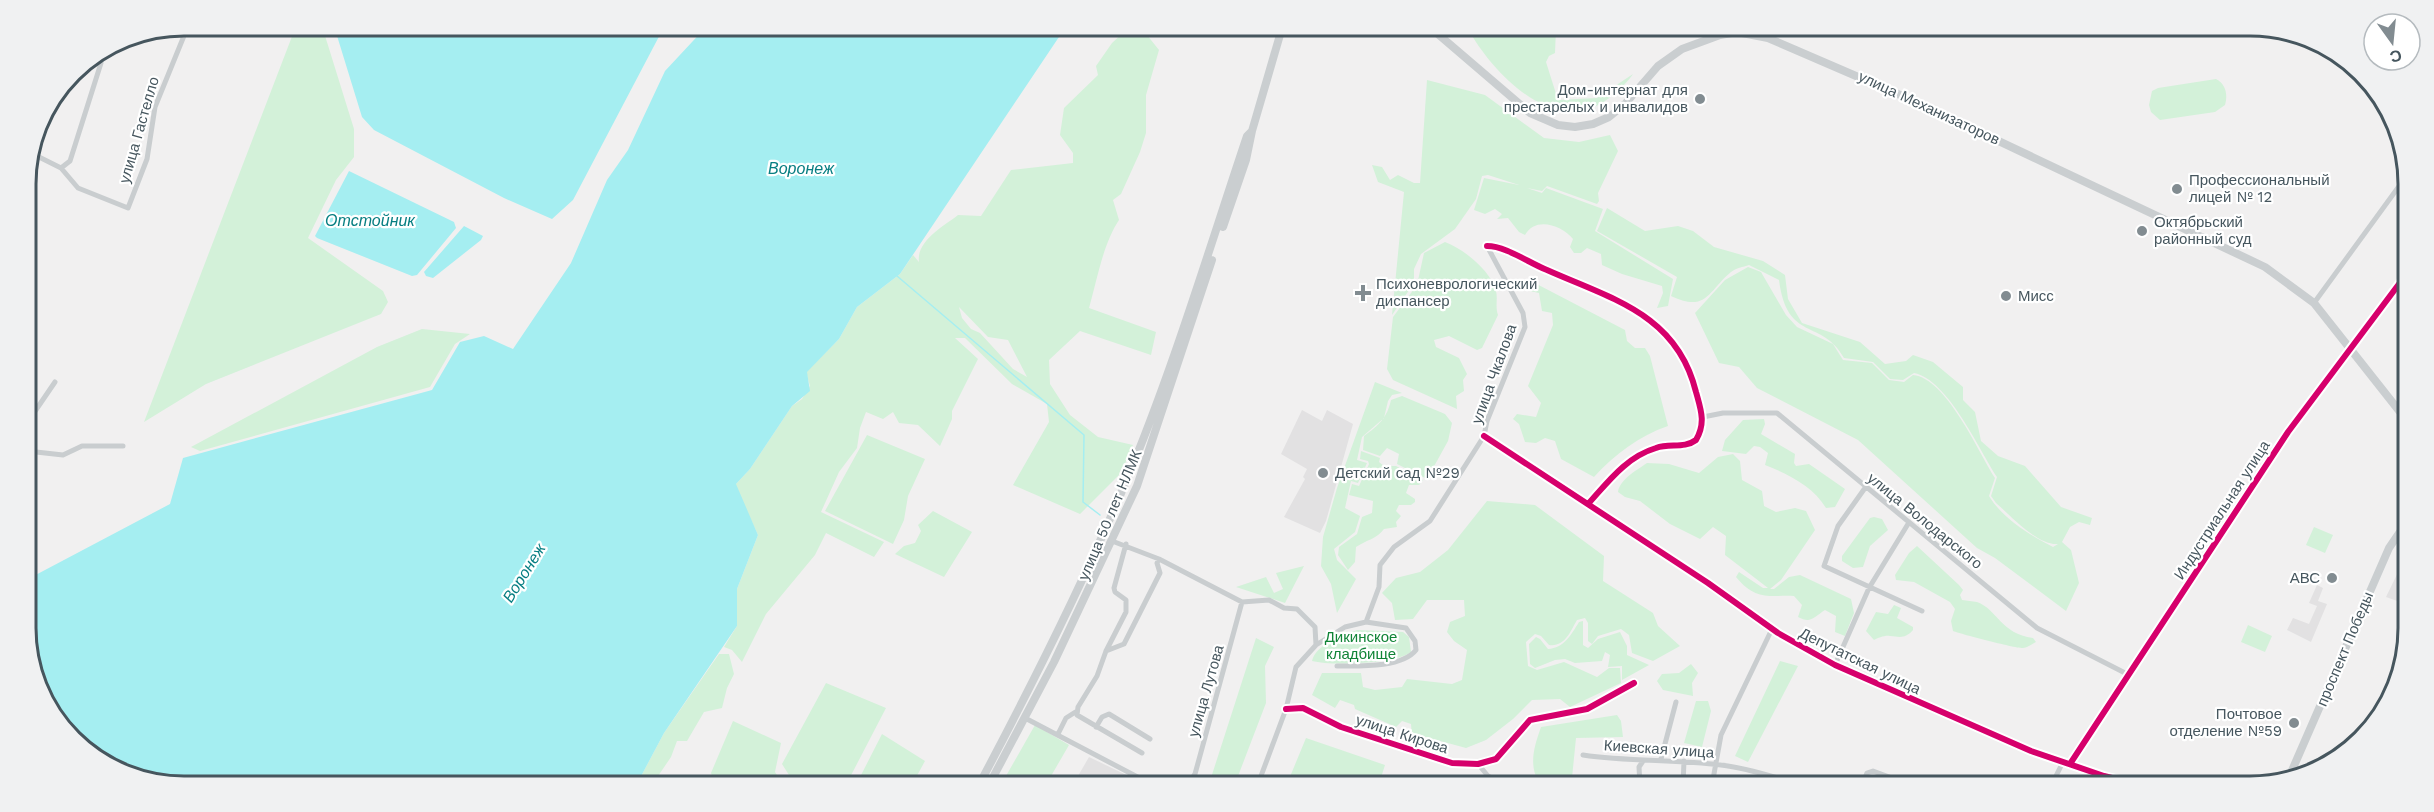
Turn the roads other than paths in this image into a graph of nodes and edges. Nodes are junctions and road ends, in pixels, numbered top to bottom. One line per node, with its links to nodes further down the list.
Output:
1 (184, 36): 8 (street, улица Гастелло)
2 (1280, 36): 10 (main road, улица 50 лет НЛМК)
3 (1440, 36): 4 (main road, улица Механизаторов)
4 (1715, 36)
5 (1758, 36): 12 (main road, улица Механизаторов)
6 (100, 63): 8 (street)
7 (39, 157): 8 (street)
8 (61, 168)
9 (2398, 188): 12 (street)
10 (1216, 238): 25 (main road, улица 50 лет НЛМК); 35 (main road, улица 50 лет НЛМК)
11 (2398, 285): 13 (street, Индустриальная улица)
12 (2314, 303): 13 (main road, улица Механизаторов)
13 (2349, 349): 16 (main road, улица Механизаторов); 40 (street, Индустриальная улица)
14 (55, 382): 15 (street)
15 (36, 410)
16 (2398, 410)
17 (1703, 417): 18 (street, улица Чкалова); 21 (street, улица Володарского); 22 (street)
18 (1484, 436): 22 (street, Депутатская улица); 32 (street, улица Чкалова)
19 (123, 446): 20 (street)
20 (36, 452)
21 (1865, 488): 23 (street, улица Володарского); 29 (street)
22 (1588, 504): 33 (street, Депутатская улица)
23 (1908, 524): 29 (street); 40 (street, улица Володарского)
24 (2398, 535): 59 (main road, проспект Победы)
25 (1112, 541): 26 (street); 37 (main road, улица 50 лет НЛМК)
26 (1126, 544): 28 (street); 36 (street)
27 (2398, 544): 58 (main road, проспект Победы)
28 (1159, 559): 30 (street); 36 (street)
29 (1869, 588): 31 (street); 38 (street)
30 (1242, 602): 34 (street); 63 (street, улица Лутова)
31 (1922, 611)
32 (1366, 622): 34 (street); 39 (street)
33 (1772, 629): 38 (street, Депутатская улица); 56 (street)
34 (1316, 645): 43 (street)
35 (1051, 647): 37 (main road); 60 (main road, улица 50 лет НЛМК)
36 (1106, 651): 44 (street)
37 (1054, 662): 45 (main road, улица 50 лет НЛМК)
38 (1835, 665): 54 (street, Депутатская улица)
39 (1337, 666)
40 (2128, 675): 57 (street, Индустриальная улица)
41 (1634, 683): 55 (street)
42 (1676, 702): 51 (street)
43 (1286, 709): 55 (street, улица Кирова); 64 (street)
44 (1077, 711): 46 (street); 47 (street)
45 (1025, 718): 47 (street); 61 (main road)
46 (1096, 727): 48 (street); 49 (street)
47 (1058, 734): 62 (street)
48 (1150, 739)
49 (1142, 753)
50 (1583, 755): 52 (street, Киевская улица)
51 (1661, 759): 52 (street, Киевская улица); 53 (street, Киевская улица)
52 (1643, 761): 66 (street)
53 (1684, 761): 56 (street, Киевская улица); 67 (street)
54 (2063, 762): 57 (street, Депутатская улица); 72 (street)
55 (1478, 764): 65 (street)
56 (1715, 764): 68 (street); 69 (street, Киевская улица)
57 (2070, 764): 73 (street, Депутатская улица)
58 (2300, 767)
59 (2292, 770)
60 (984, 776)
61 (994, 776)
62 (1136, 776)
63 (1192, 776)
64 (1261, 776)
65 (1488, 776)
66 (1640, 776)
67 (1683, 776)
68 (1713, 776)
69 (1765, 776)
70 (1866, 776): 71 (street)
71 (1887, 776)
72 (2056, 776)
73 (2109, 776)

